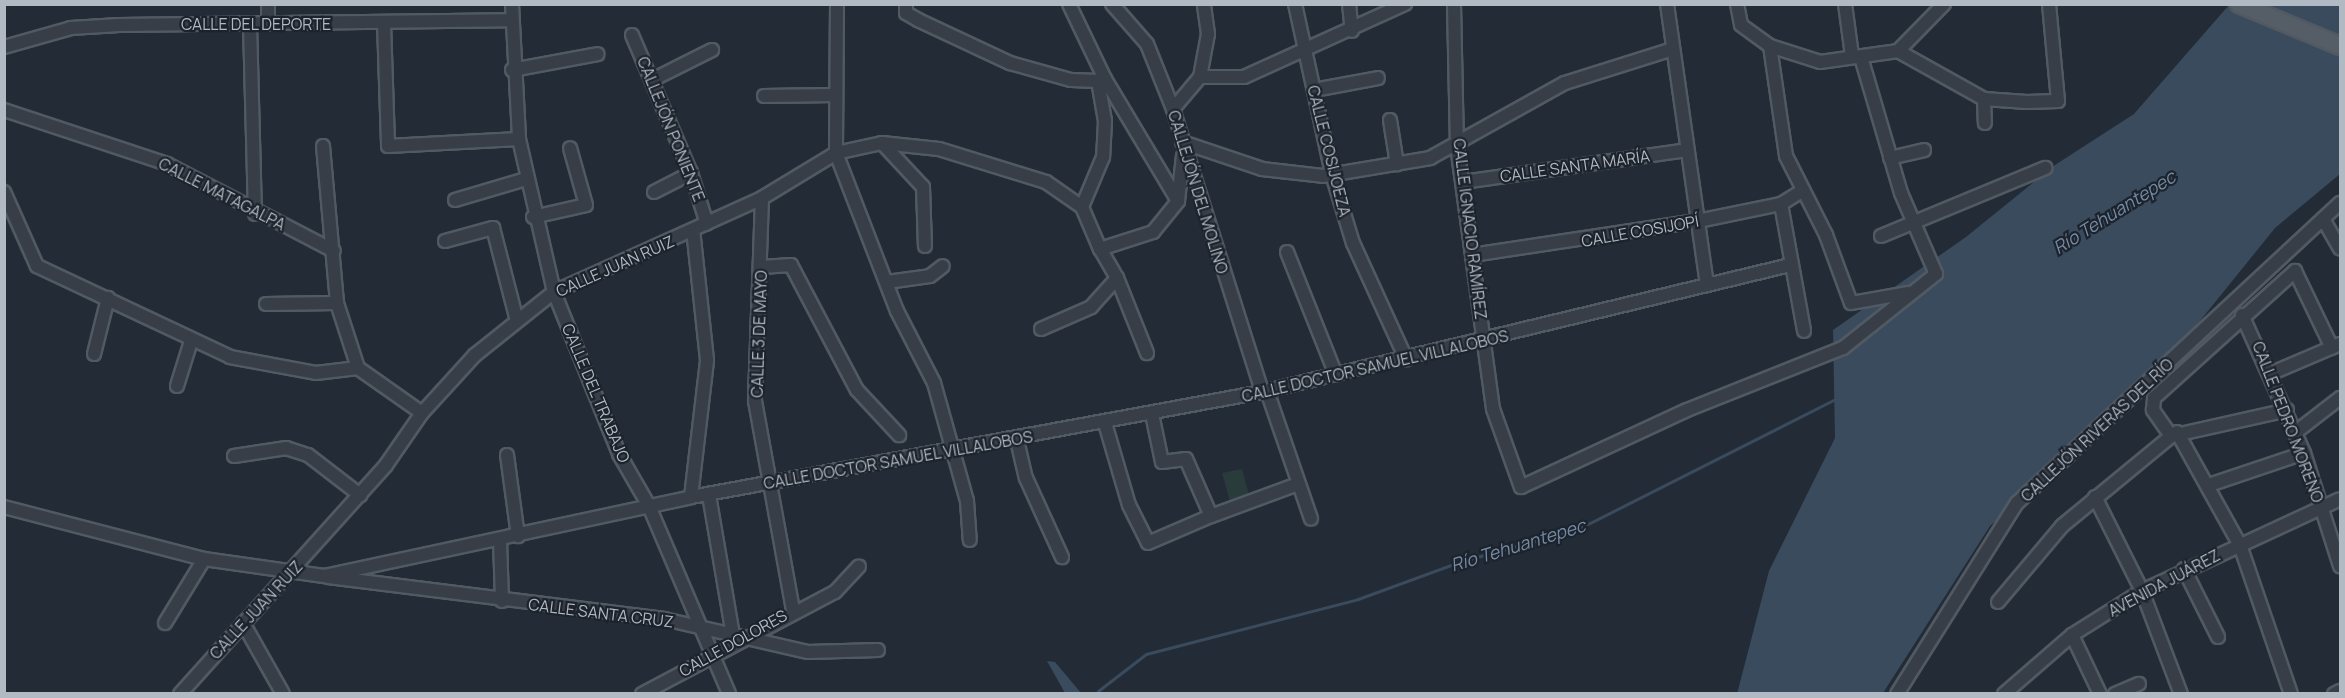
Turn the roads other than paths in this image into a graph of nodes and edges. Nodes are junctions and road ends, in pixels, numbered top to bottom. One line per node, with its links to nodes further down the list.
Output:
1 (268, 4): 21 (street)
2 (512, 4): 18 (street, CALLE DEL TRABAJO)
3 (837, 4): 39 (street)
4 (906, 4): 37 (street)
5 (1069, 4): 37 (street)
6 (1112, 4): 42 (street, CALLEJÓN DEL MOLINO)
7 (1204, 4): 34 (street)
8 (1294, 4): 29 (street, CALLE COSIJOEZA)
9 (1349, 4): 22 (street)
10 (1405, 4): 22 (street)
11 (1454, 4): 49 (street, CALLE IGNACIO RAMÍREZ)
12 (1667, 4): 27 (street)
13 (1737, 4): 24 (street)
14 (1845, 4): 32 (street)
15 (1944, 4): 30 (street)
16 (2049, 4): 41 (street)
17 (2239, 4): 25 (main road)
18 (510, 20): 19 (street, CALLE DEL DEPORTE); 33 (street, CALLE DEL TRABAJO)
19 (384, 23): 21 (street, CALLE DEL DEPORTE); 46 (street)
20 (250, 24): 21 (street, CALLE DEL DEPORTE); 26 (street, CALLE DEL DEPORTE); 71 (street)
21 (268, 24)
22 (1352, 31): 29 (street)
23 (632, 35): 36 (street, CALLEJÓN PONIENTE)
24 (1770, 46): 32 (street); 62 (street)
25 (2340, 46)
26 (4, 47)
27 (1673, 49): 49 (street); 52 (street)
28 (712, 50): 36 (street)
29 (1305, 51): 34 (street); 38 (street, CALLE COSIJOEZA)
30 (1898, 51): 32 (street); 41 (street)
31 (598, 54): 33 (street)
32 (1857, 56): 55 (street)
33 (512, 70): 46 (street, CALLE DEL TRABAJO)
34 (1200, 77): 42 (street)
35 (1377, 78): 38 (street)
36 (654, 79): 58 (street, CALLEJÓN PONIENTE)
37 (1101, 80): 67 (street); 70 (street)
38 (1314, 90): 59 (street, CALLE COSIJOEZA)
39 (835, 95): 40 (street); 54 (street)
40 (764, 96)
41 (1984, 99): 45 (street)
42 (1173, 109): 50 (street, CALLEJÓN DEL MOLINO)
43 (4, 110): 71 (street, CALLE MATAGALPA)
44 (1390, 120): 56 (street)
45 (1985, 123)
46 (519, 139): 60 (street, CALLE DEL TRABAJO)
47 (882, 143): 54 (street, CALLE JUAN RUIZ); 70 (street, CALLE JUAN RUIZ); 80 (street)
48 (323, 146): 83 (street)
49 (1457, 146): 56 (street); 61 (street, CALLE IGNACIO RAMÍREZ)
50 (1183, 147): 59 (street); 67 (street); 111 (street, CALLEJÓN DEL MOLINO)
51 (570, 148): 72 (street)
52 (1687, 150): 61 (street, CALLE SANTA MARÍA); 74 (street)
53 (1924, 150): 55 (street)
54 (836, 153): 65 (street, CALLE JUAN RUIZ); 90 (street)
55 (1890, 158): 75 (street)
56 (1397, 164): 59 (street)
57 (2045, 168): 75 (street)
58 (691, 173): 64 (street); 76 (street, CALLEJÓN PONIENTE)
59 (1332, 174): 106 (street, CALLE COSIJOEZA)
60 (526, 179): 66 (street); 72 (street, CALLE DEL TRABAJO)
61 (1463, 183): 85 (street, CALLE IGNACIO RAMÍREZ)
62 (1803, 190): 69 (street, CALLE COSIJOPÍ); 93 (street)
63 (4, 192): 94 (street)
64 (654, 192)
65 (762, 198): 76 (street, CALLE JUAN RUIZ); 88 (street, CALLE 3 DE MAYO)
66 (455, 200)
67 (1178, 201): 81 (street)
68 (2340, 203): 73 (street, CALLEJÓN RIVERAS DEL RÍO)
69 (1781, 204): 74 (street, CALLE COSIJOPÍ); 86 (street)
70 (1082, 207): 81 (street)
71 (255, 214): 83 (street, CALLE MATAGALPA)
72 (533, 216): 92 (street, CALLE DEL TRABAJO)
73 (2323, 219): 82 (street); 168 (street, CALLEJÓN RIVERAS DEL RÍO)
74 (1698, 221): 85 (street, CALLE COSIJOPÍ); 91 (street)
75 (1914, 223): 78 (street); 93 (street)
76 (707, 224): 77 (street, CALLE JUAN RUIZ)
77 (693, 230): 92 (street, CALLE JUAN RUIZ); 130 (street)
78 (1881, 236)
79 (445, 241): 98 (street)
80 (925, 246)
81 (1100, 249): 89 (street)
82 (2340, 249)
83 (334, 251): 95 (street)
84 (1287, 252): 109 (street)
85 (1472, 255): 102 (street, CALLE IGNACIO RAMÍREZ)
86 (1790, 265): 91 (street, CALLE DOCTOR SAMUEL VILLALOBOS); 100 (street)
87 (943, 266): 90 (street)
88 (762, 267): 119 (street); 125 (street, CALLE 3 DE MAYO)
89 (1118, 278): 99 (street); 104 (street)
90 (887, 282): 121 (street)
91 (1707, 285): 102 (street, CALLE DOCTOR SAMUEL VILLALOBOS)
92 (554, 291): 98 (street, CALLE JUAN RUIZ); 134 (street, CALLE DEL TRABAJO)
93 (1908, 293): 102 (street, CALLE IGNACIO RAMÍREZ)
94 (108, 298): 101 (street); 105 (street)
95 (337, 303): 96 (street); 107 (street)
96 (266, 304)
97 (2242, 315): 103 (street); 108 (street, CALLE PEDRO MORENO); 118 (street)
98 (517, 321): 114 (street, CALLE JUAN RUIZ)
99 (1041, 330)
100 (1804, 332)
101 (191, 341): 107 (street); 110 (street)
102 (1485, 341): 106 (street, CALLE DOCTOR SAMUEL VILLALOBOS)
103 (2336, 346): 108 (street)
104 (1147, 353)
105 (94, 354)
106 (1406, 358): 109 (street, CALLE DOCTOR SAMUEL VILLALOBOS)
107 (358, 368): 114 (street)
108 (2272, 373): 113 (street, CALLE PEDRO MORENO)
109 (1336, 375): 111 (street, CALLE DOCTOR SAMUEL VILLALOBOS)
110 (177, 386)
111 (1264, 392): 115 (street, CALLE DOCTOR SAMUEL VILLALOBOS); 126 (street, CALLEJÓN DEL MOLINO)
112 (2340, 398): 117 (street)
113 (2287, 410): 117 (street, CALLE PEDRO MORENO); 118 (street)
114 (422, 412): 128 (street, CALLE JUAN RUIZ)
115 (1152, 414): 116 (street, CALLE DOCTOR SAMUEL VILLALOBOS); 136 (street)
116 (1105, 423): 120 (street, CALLE DOCTOR SAMUEL VILLALOBOS); 136 (street)
117 (2296, 432): 122 (street, CALLE PEDRO MORENO)
118 (2174, 434): 127 (street); 131 (street)
119 (899, 435)
120 (1017, 440): 121 (street, CALLE DOCTOR SAMUEL VILLALOBOS); 142 (street)
121 (953, 452): 125 (street, CALLE DOCTOR SAMUEL VILLALOBOS); 140 (street)
122 (2304, 453): 127 (street); 133 (street, CALLE PEDRO MORENO)
123 (507, 455): 138 (street)
124 (234, 456): 128 (street)
125 (770, 483): 129 (street, CALLE DOCTOR SAMUEL VILLALOBOS); 152 (street, CALLE 3 DE MAYO)
126 (1298, 484): 136 (street); 137 (street, CALLEJÓN DEL MOLINO)
127 (2209, 485): 141 (street)
128 (360, 495): 147 (street, CALLE JUAN RUIZ)
129 (709, 495): 130 (street, CALLE DOCTOR SAMUEL VILLALOBOS); 157 (street)
130 (692, 497): 134 (street, CALLE DOCTOR SAMUEL VILLALOBOS)
131 (2095, 497): 149 (street); 151 (street)
132 (2340, 499): 133 (street, AVENIDA JUÁREZ)
133 (2321, 505): 141 (street, AVENIDA JUÁREZ); 144 (street, CALLE PEDRO MORENO)
134 (650, 506): 138 (street, CALLE DOCTOR SAMUEL VILLALOBOS); 155 (street, CALLE DEL TRABAJO)
135 (4, 507): 143 (street, CALLE DOCTOR SAMUEL VILLALOBOS)
136 (1211, 516)
137 (1311, 519)
138 (518, 536): 139 (street, CALLE DOCTOR SAMUEL VILLALOBOS)
139 (500, 540): 148 (street, CALLE DOCTOR SAMUEL VILLALOBOS); 150 (street)
140 (970, 540)
141 (2240, 545): 146 (street, AVENIDA JUÁREZ); 173 (street)
142 (1062, 557)
143 (204, 559): 147 (street, CALLE DOCTOR SAMUEL VILLALOBOS); 153 (street)
144 (2340, 566)
145 (859, 567): 152 (street, CALLE DOLORES)
146 (2184, 569): 149 (street, AVENIDA JUÁREZ); 158 (street)
147 (293, 573): 148 (street, CALLE DOCTOR SAMUEL VILLALOBOS); 154 (street, CALLE JUAN RUIZ)
148 (324, 576): 150 (street, CALLE SANTA CRUZ)
149 (2142, 591): 156 (street, AVENIDA JUÁREZ); 172 (street)
150 (502, 601): 155 (street, CALLE SANTA CRUZ)
151 (1998, 602)
152 (793, 610): 159 (street, CALLE DOLORES)
153 (165, 623)
154 (243, 623): 164 (street, CALLE JUAN RUIZ); 165 (street)
155 (695, 625): 157 (street, CALLE SANTA CRUZ); 161 (street, CALLE DEL TRABAJO)
156 (2072, 635): 169 (street, AVENIDA JUÁREZ); 170 (street)
157 (733, 636): 159 (street, CALLE SANTA CRUZ)
158 (2218, 637)
159 (746, 640): 160 (street, CALLE SANTA CRUZ); 161 (street, CALLE DOLORES)
160 (878, 650)
161 (712, 653): 166 (street, CALLE DOLORES); 167 (street, CALLE DEL TRABAJO)
162 (2139, 684): 171 (street)
163 (2340, 691): 174 (street)
164 (180, 693)
165 (283, 693)
166 (642, 693)
167 (729, 693)
168 (1897, 693)
169 (2004, 693)
170 (2100, 693)
171 (2115, 693)
172 (2181, 693)
173 (2291, 693)
174 (2334, 693)

